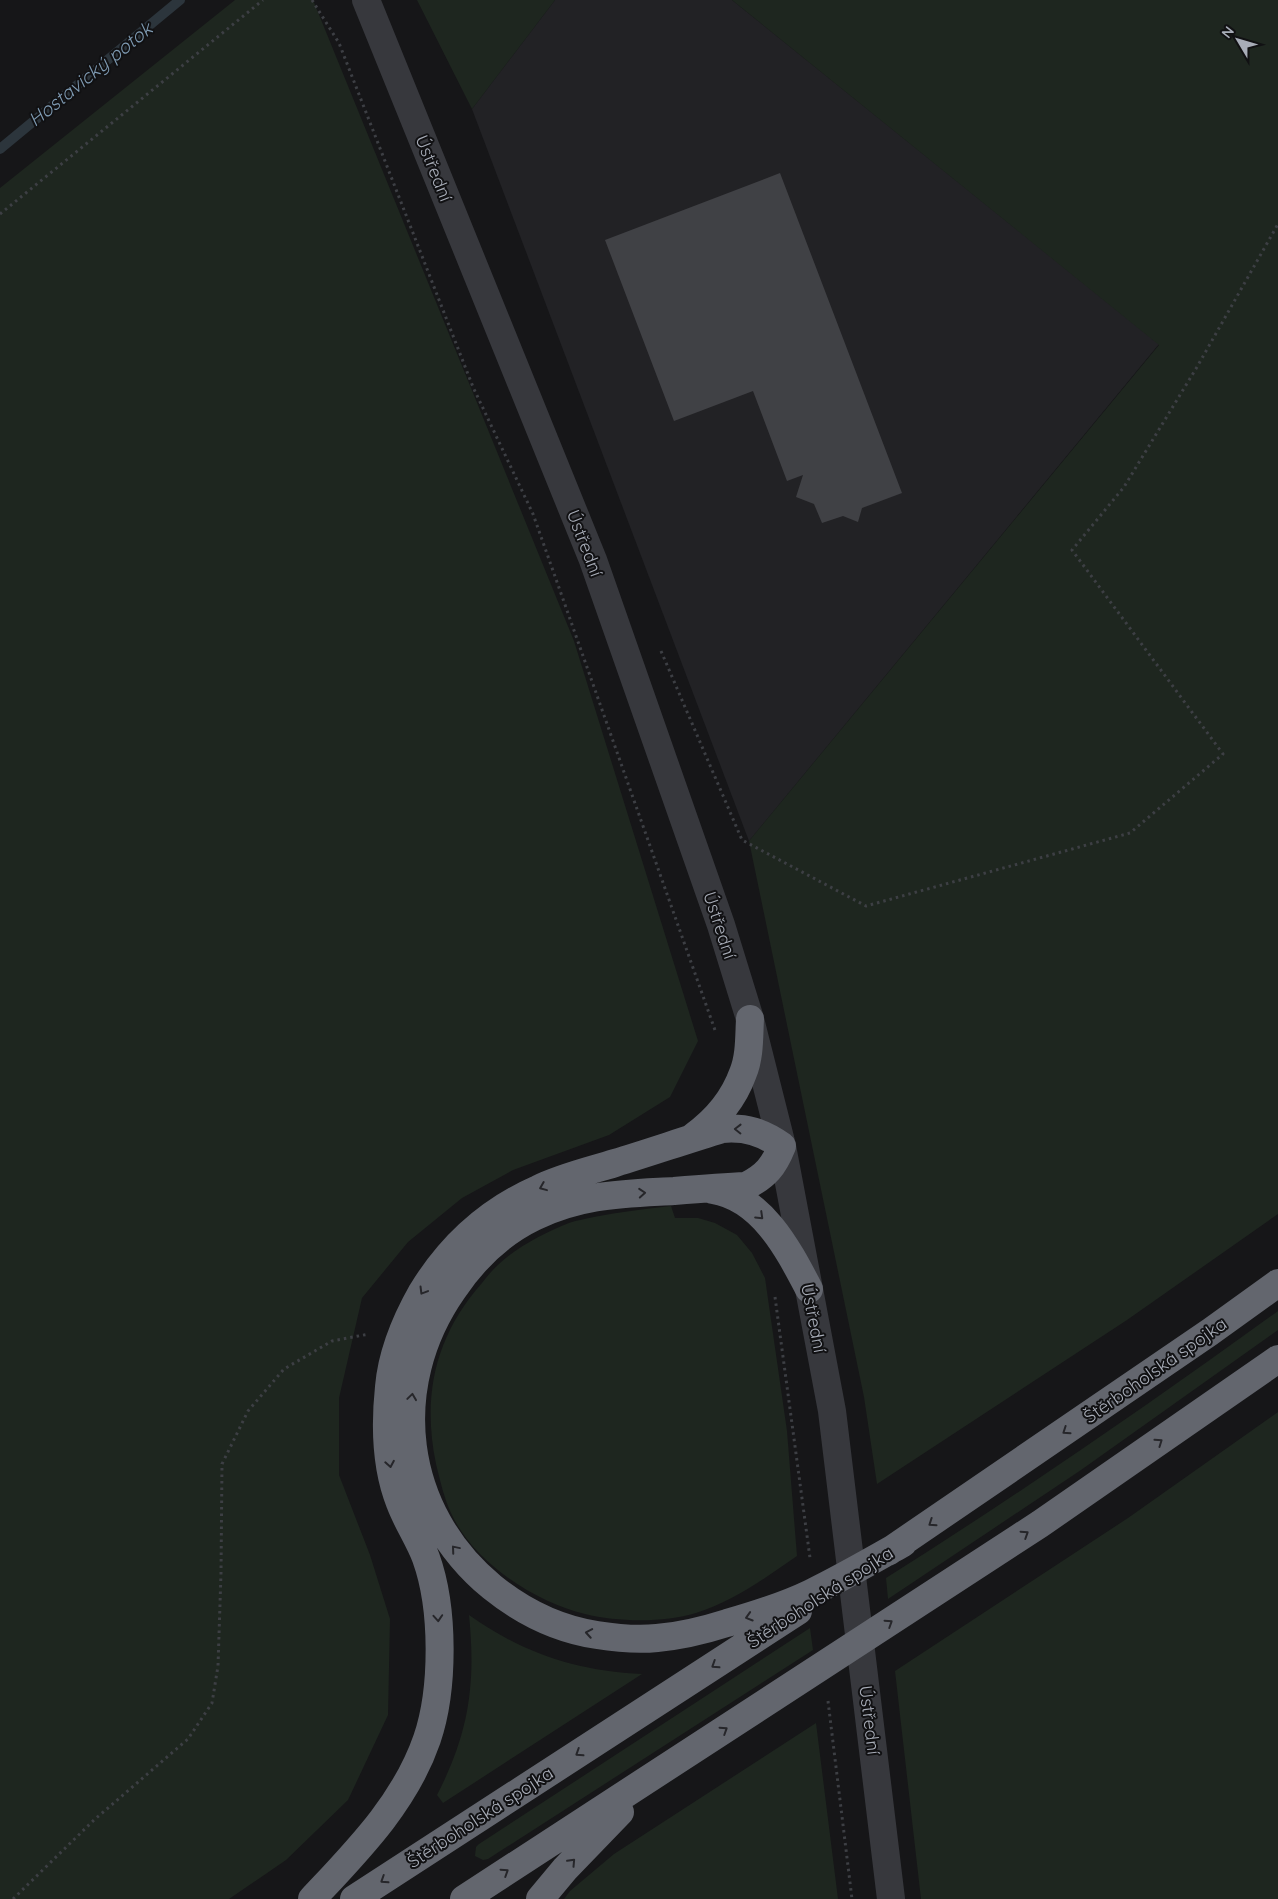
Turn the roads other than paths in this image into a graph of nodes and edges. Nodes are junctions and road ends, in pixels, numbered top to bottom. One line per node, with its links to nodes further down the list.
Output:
1 (366, 0): 2 (street, Ústřední)
2 (750, 1019): 3 (highway); 4 (street, Ústřední)
3 (689, 1140): 4 (highway, one-way to 3); 11 (highway, one-way to 11)
4 (782, 1146): 5 (highway); 7 (street, Ústřední)
5 (702, 1188): 7 (highway, one-way to 7); 9 (highway, one-way to 5)
6 (1278, 1283): 9 (highway, Štěrboholská spojka, one-way to 9)
7 (808, 1289): 15 (street, Ústřední)
8 (1278, 1359): 10 (highway, one-way to 8)
9 (903, 1543): 12 (highway, Štěrboholská spojka, one-way to 12)
10 (683, 1757): 13 (highway, one-way to 10); 14 (highway, one-way to 10)
11 (312, 1899)
12 (354, 1899)
13 (464, 1899)
14 (540, 1899)
15 (891, 1899)

